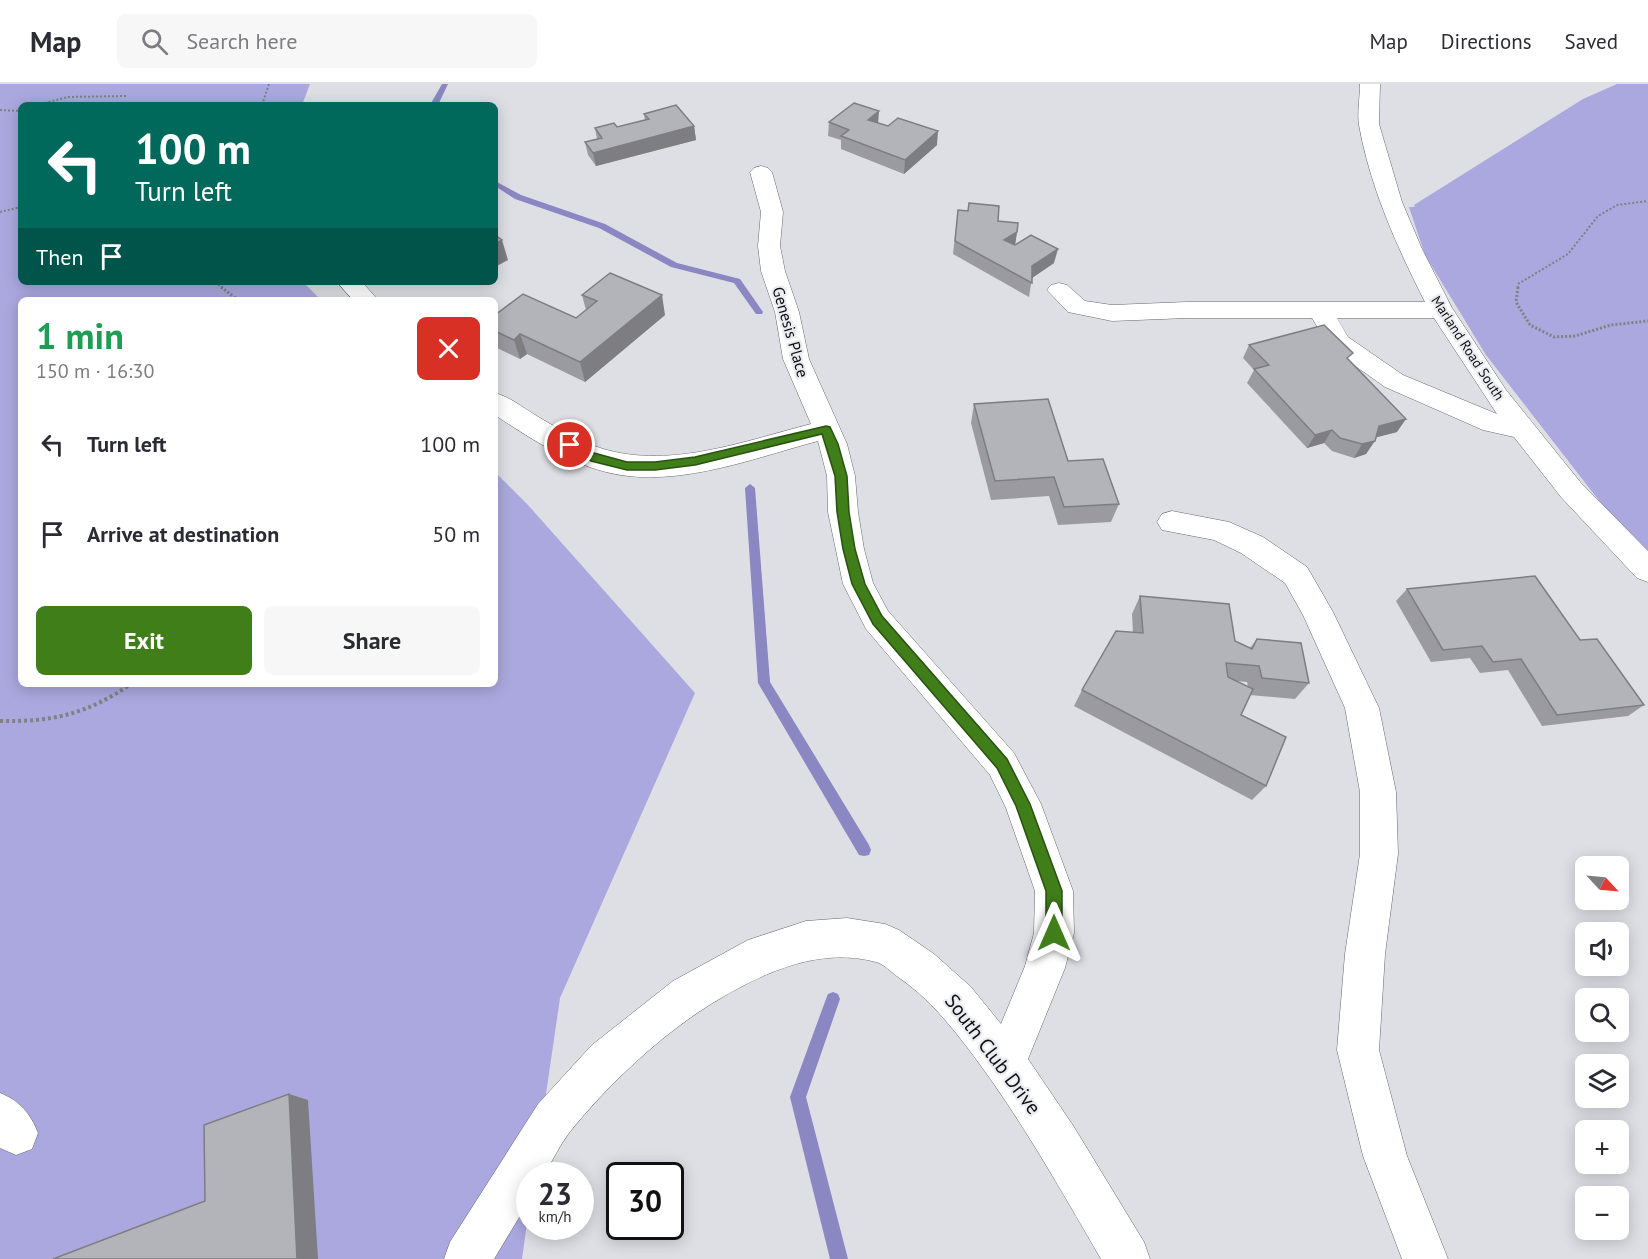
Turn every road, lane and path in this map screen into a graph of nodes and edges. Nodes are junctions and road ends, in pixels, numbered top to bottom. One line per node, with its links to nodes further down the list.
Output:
1 (269, 84): 5 (path)
2 (1370, 84): 18 (street, Marland Road South)
3 (127, 96): 4 (path)
4 (49, 102)
5 (263, 102)
6 (0, 110): 7 (path)
7 (18, 111)
8 (761, 172): 22 (street, Genesis Place)
9 (1648, 201): 19 (path)
10 (18, 208): 11 (path)
11 (0, 212)
12 (219, 285): 15 (path)
13 (352, 285): 16 (street)
14 (1059, 291): 17 (street)
15 (234, 297)
16 (363, 297)
17 (1320, 310): 18 (street); 21 (street)
18 (1441, 310): 21 (street, Marland Road South)
19 (1648, 321)
20 (498, 404): 22 (street)
21 (1523, 429): 24 (street, Marland Road South)
22 (826, 430): 27 (street, Genesis Place)
23 (1172, 522): 30 (street)
24 (1648, 570)
25 (127, 687): 26 (path)
26 (0, 721)
27 (1005, 1064): 28 (street, South Club Drive); 29 (street, South Club Drive)
28 (467, 1259)
29 (1127, 1259)
30 (1425, 1259)

